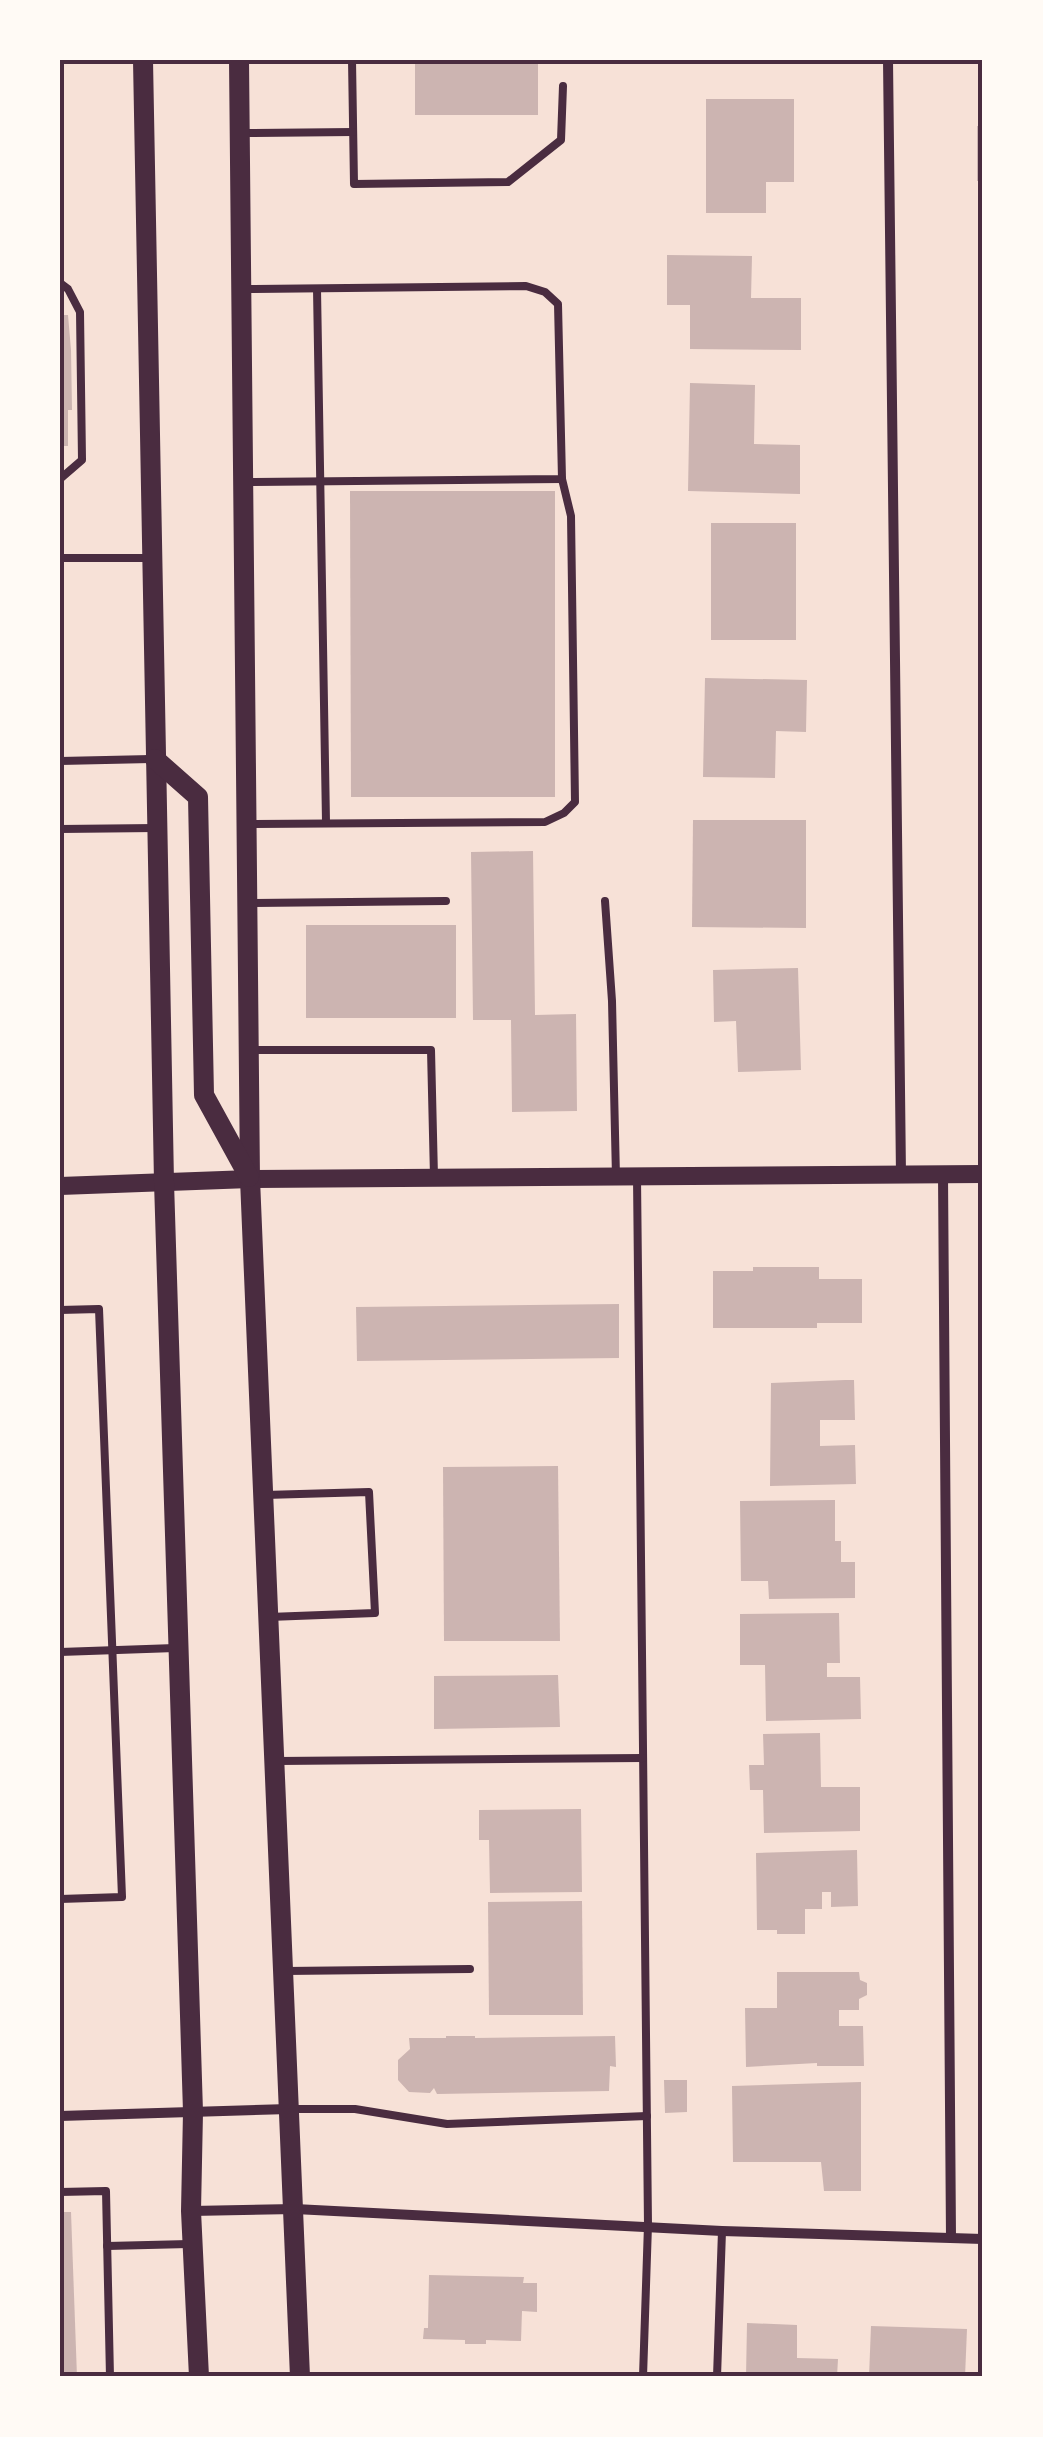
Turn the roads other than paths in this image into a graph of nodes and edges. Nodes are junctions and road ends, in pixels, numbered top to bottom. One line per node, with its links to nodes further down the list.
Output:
1 (142, 60): 16 (main road)
2 (239, 60): 7 (main road)
3 (352, 60): 6 (lane)
4 (888, 60): 28 (street)
5 (563, 86): 6 (lane)
6 (353, 132): 7 (lane)
7 (240, 133): 10 (main road)
8 (60, 283): 11 (lane)
9 (318, 289): 10 (lane); 12 (lane); 14 (lane)
10 (241, 290): 13 (main road)
11 (60, 479)
12 (562, 479): 14 (lane); 19 (lane)
13 (243, 482): 14 (lane); 20 (main road)
14 (319, 482): 19 (lane)
15 (60, 558): 16 (lane)
16 (152, 558): 17 (main road)
17 (156, 760): 18 (lane); 21 (main road); 33 (main road)
18 (60, 761)
19 (326, 822): 20 (lane)
20 (246, 824): 25 (main road)
21 (156, 828): 22 (lane); 34 (main road)
22 (60, 830)
23 (446, 901): 25 (lane)
24 (605, 901): 31 (lane)
25 (247, 903): 26 (main road)
26 (249, 1050): 30 (lane); 33 (main road)
27 (983, 1174): 29 (street)
28 (901, 1175): 29 (street); 32 (street)
29 (944, 1175): 56 (street)
30 (434, 1177): 31 (street); 33 (street)
31 (616, 1177): 32 (street)
32 (637, 1177): 42 (lane)
33 (250, 1179): 34 (street); 37 (main road)
34 (164, 1182): 35 (street); 39 (main road)
35 (60, 1186)
36 (60, 1310): 40 (lane)
37 (264, 1495): 38 (main road); 38 (lane)
38 (269, 1617): 43 (main road)
39 (178, 1648): 40 (lane); 48 (main road)
40 (113, 1650): 41 (lane); 44 (lane)
41 (60, 1652)
42 (643, 1758): 43 (lane); 50 (lane)
43 (276, 1761): 46 (main road)
44 (60, 1899)
45 (470, 1968): 46 (lane)
46 (285, 1971): 47 (main road)
47 (291, 2108): 48 (street); 50 (lane); 52 (main road)
48 (193, 2112): 49 (street); 53 (main road)
49 (60, 2116)
50 (647, 2116): 54 (lane)
51 (60, 2192): 59 (lane)
52 (295, 2209): 53 (street); 54 (street); 62 (main road)
53 (191, 2211): 58 (main road)
54 (648, 2225): 55 (street); 63 (lane)
55 (722, 2231): 56 (street); 64 (lane)
56 (951, 2238): 57 (street)
57 (983, 2239)
58 (193, 2244): 59 (lane); 61 (main road)
59 (107, 2246): 60 (lane)
60 (110, 2377)
61 (198, 2377)
62 (300, 2377)
63 (643, 2377)
64 (717, 2377)

